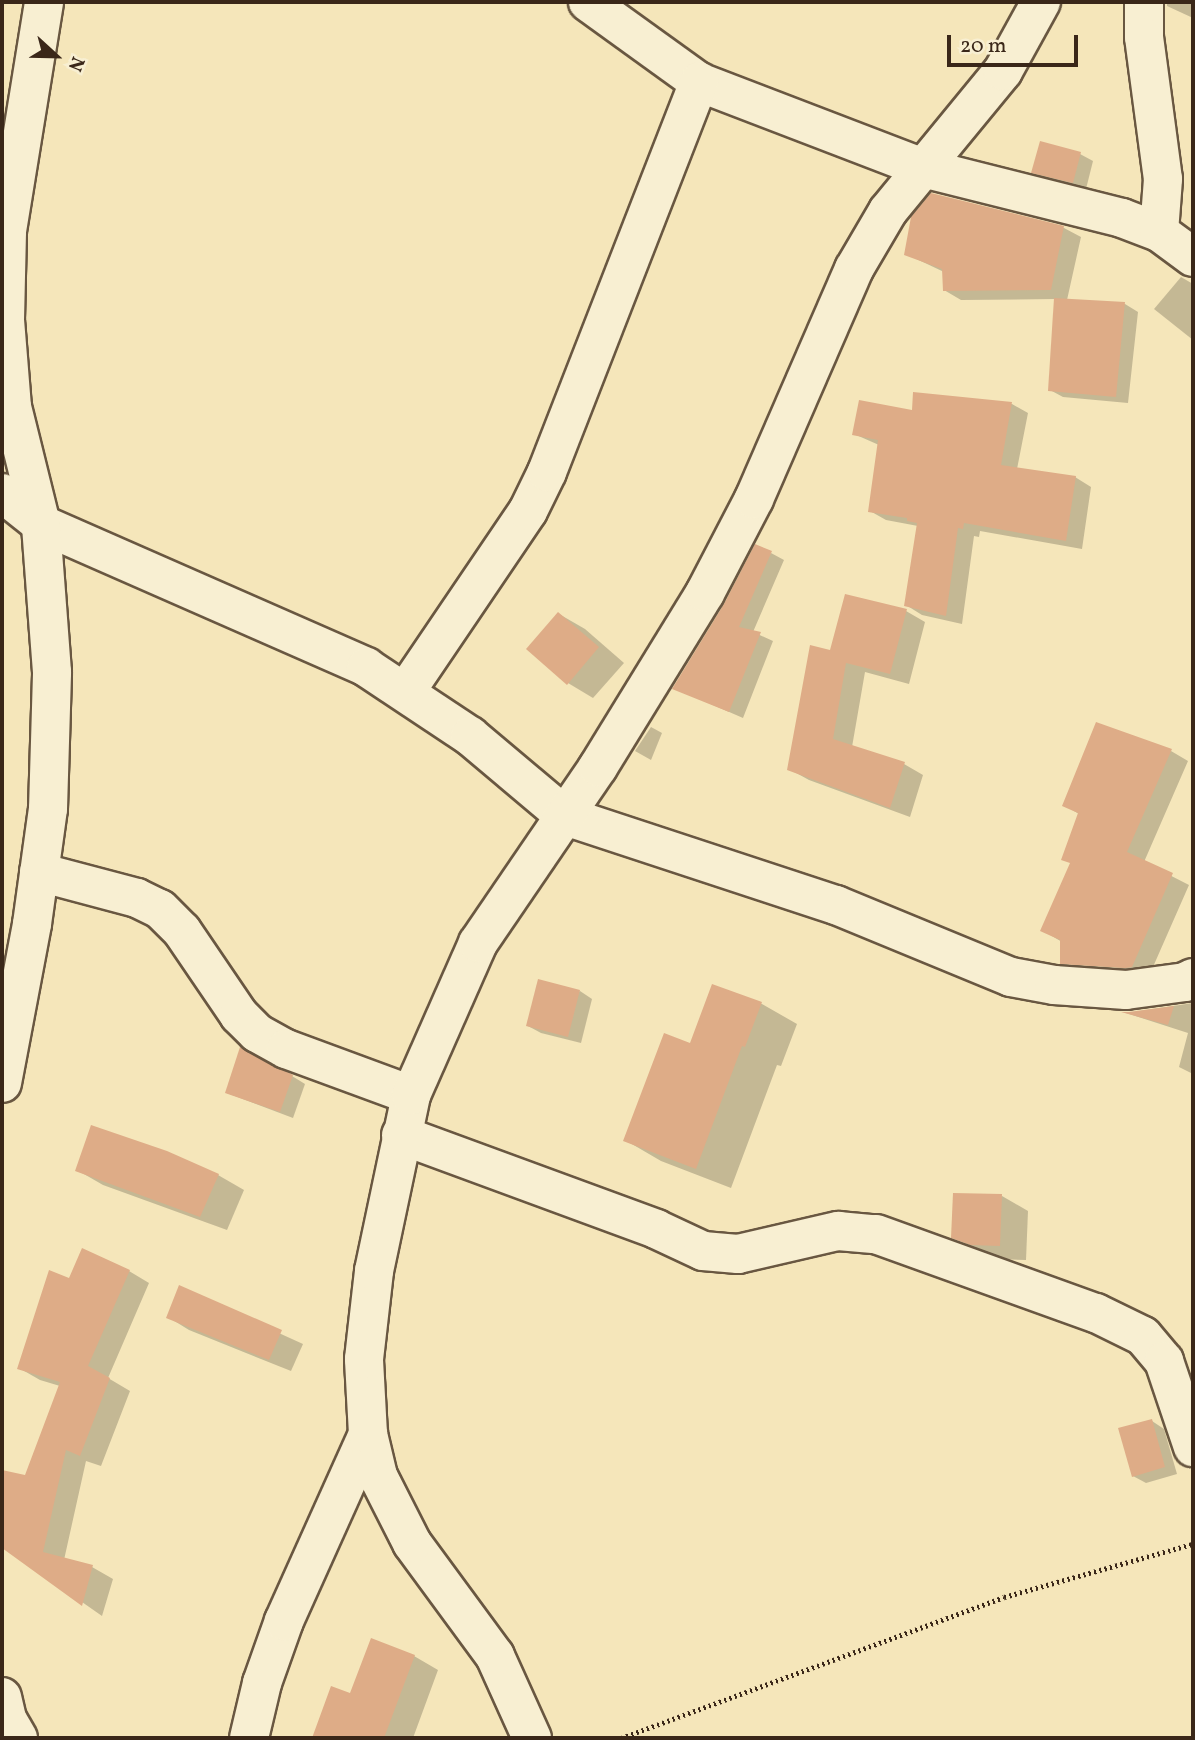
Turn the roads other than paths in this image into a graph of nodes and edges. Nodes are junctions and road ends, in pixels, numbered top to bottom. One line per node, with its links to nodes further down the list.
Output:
1 (44, 2): 10 (street)
2 (588, 2): 5 (street)
3 (1041, 2): 6 (street)
4 (1144, 2): 7 (street)
5 (699, 82): 6 (street); 11 (street)
6 (923, 168): 7 (street); 12 (street)
7 (1159, 232): 8 (street)
8 (1193, 257)
9 (2, 493): 10 (street)
10 (41, 524): 11 (street); 13 (street)
11 (406, 691): 12 (street)
12 (565, 816): 15 (street); 17 (street)
13 (39, 872): 14 (street); 17 (street)
14 (17, 919): 16 (street)
15 (1191, 975)
16 (2, 1083)
17 (411, 1095): 18 (street)
18 (401, 1135): 19 (street); 20 (street)
19 (368, 1434): 23 (street); 24 (street)
20 (1193, 1447)
21 (2, 1697): 22 (street)
22 (18, 1738)
23 (249, 1738)
24 (532, 1738)

